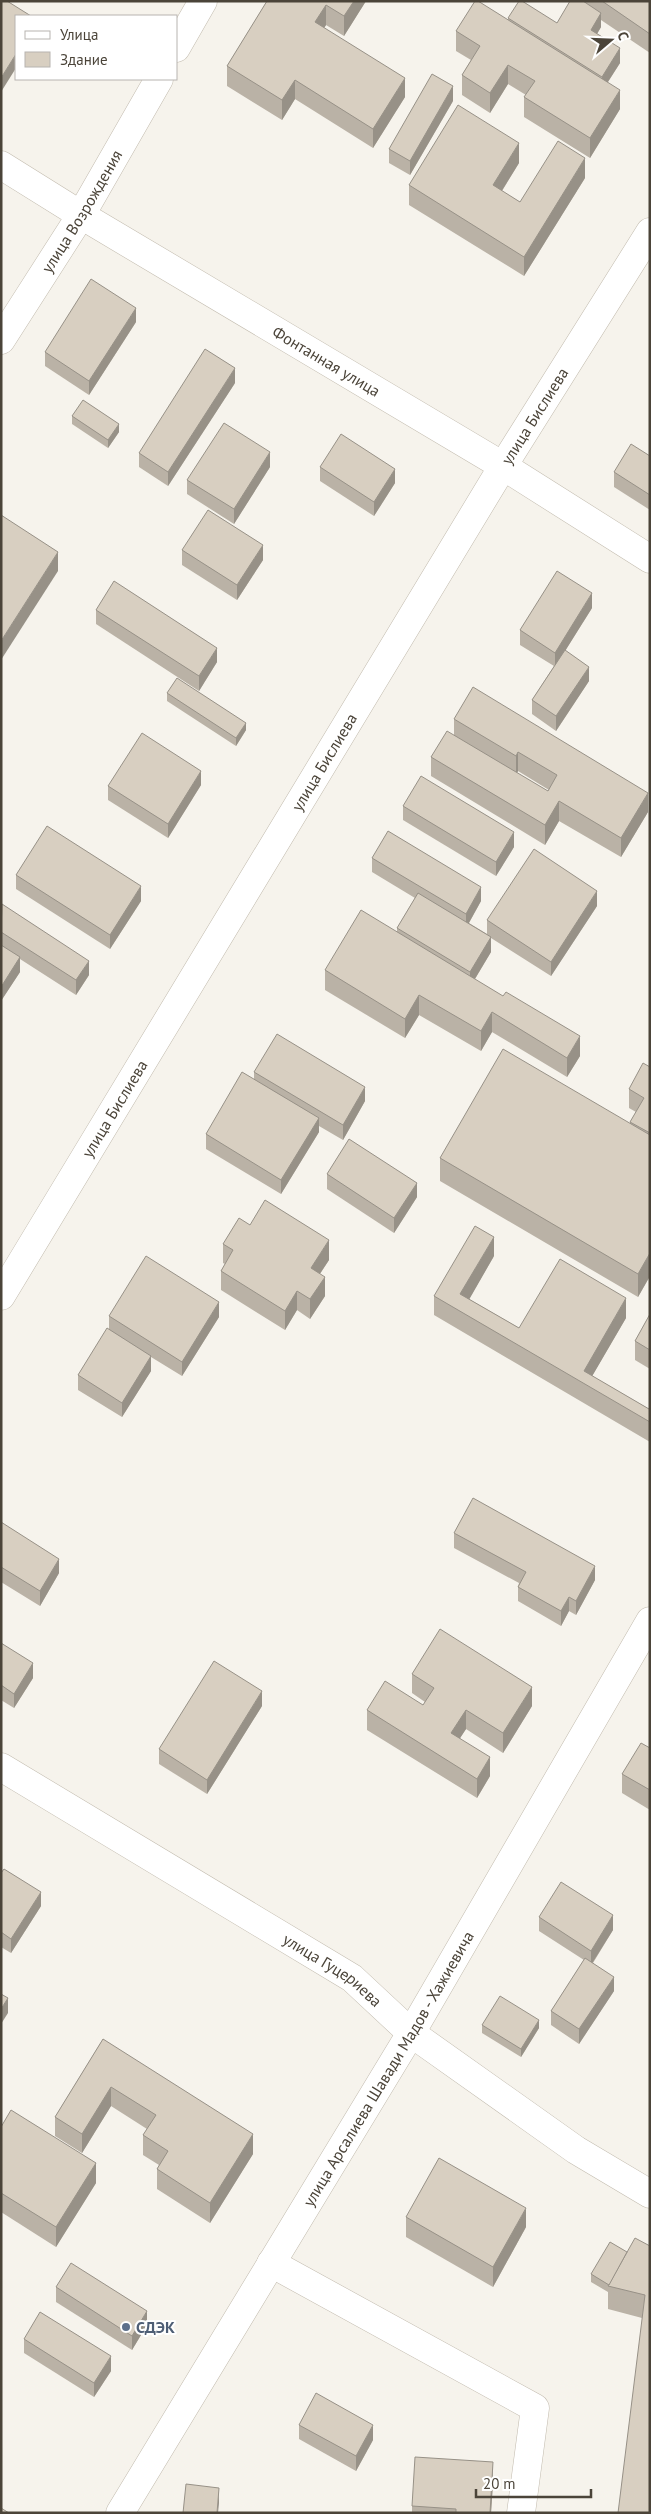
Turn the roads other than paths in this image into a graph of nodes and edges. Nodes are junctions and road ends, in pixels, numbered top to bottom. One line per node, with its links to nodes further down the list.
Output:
1 (203, 1): 2 (street)
2 (178, 45)
3 (158, 80): 5 (street, улица Возрождения)
4 (1, 165): 5 (street, Фонтанная улица)
5 (81, 215): 7 (street, улица Возрождения); 8 (street, Фонтанная улица)
6 (650, 232): 8 (street, улица Бислиева)
7 (1, 340)
8 (503, 466): 9 (street, Фонтанная улица); 10 (street, улица Бислиева)
9 (650, 559)
10 (1, 1296)
11 (650, 1621): 13 (street, улица Арсалиева Шавади Мадов - Хажиевича)
12 (1, 1767): 13 (street, улица Гуцериева)
13 (411, 2033): 14 (street, улица Гуцериева); 15 (street, улица Арсалиева Шавади Мадов - Хажиевича)
14 (650, 2194)
15 (271, 2264): 16 (street, улица Арсалиева Шавади Мадов - Хажиевича); 17 (street)
16 (120, 2513)
17 (521, 2513)

